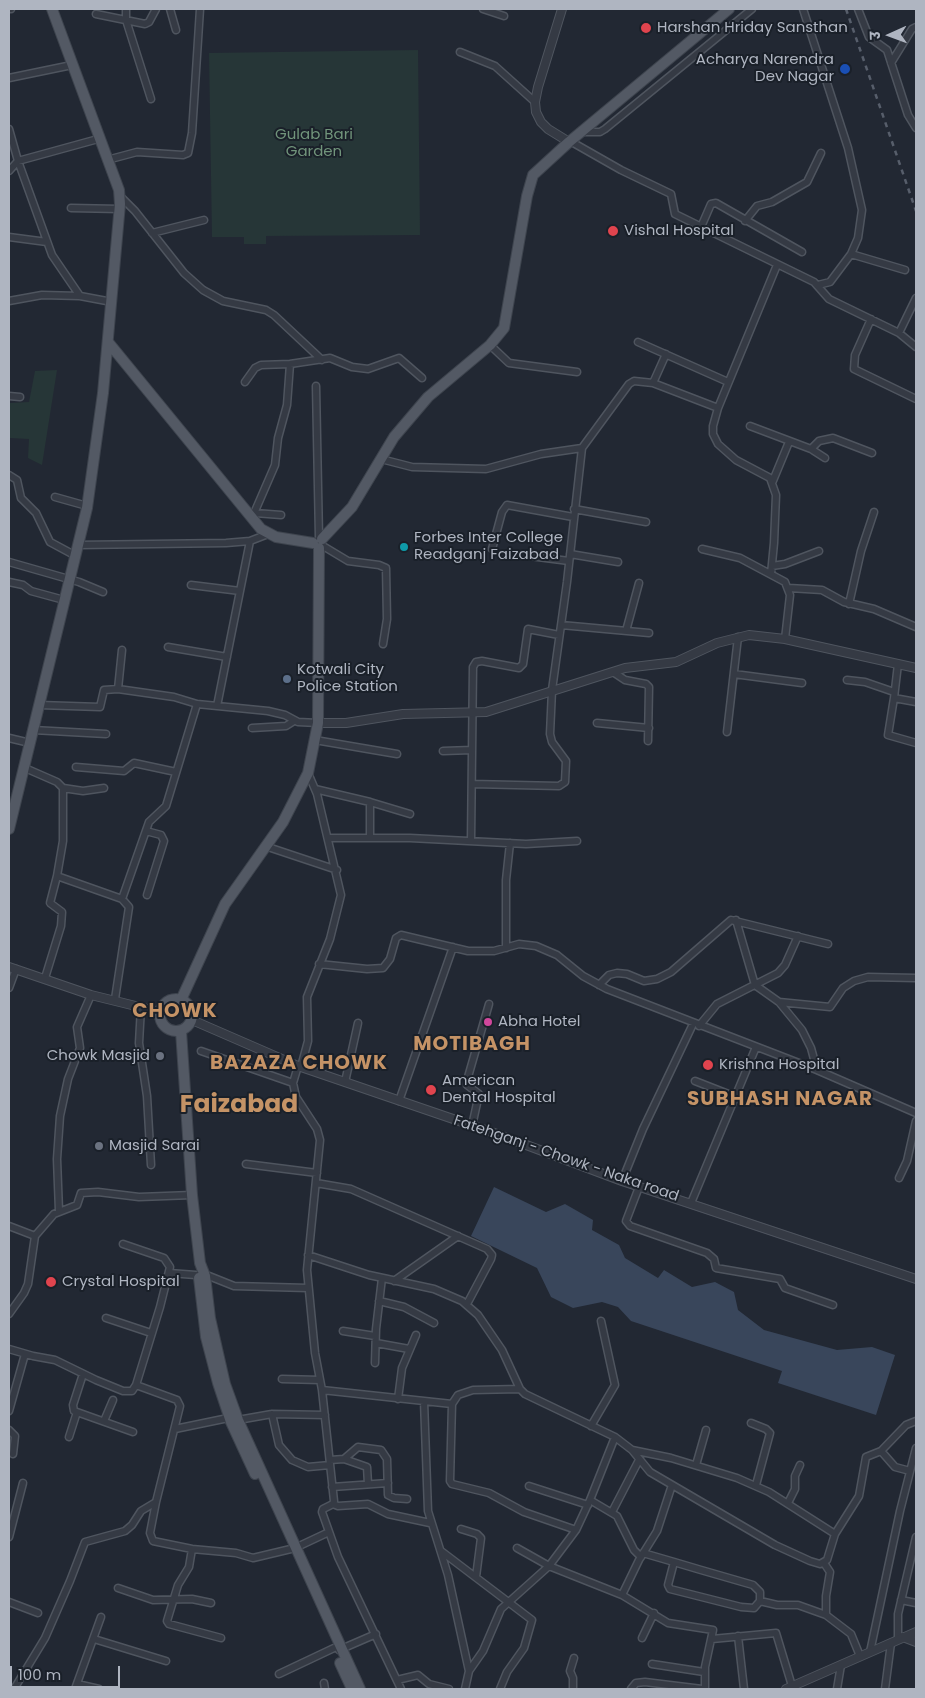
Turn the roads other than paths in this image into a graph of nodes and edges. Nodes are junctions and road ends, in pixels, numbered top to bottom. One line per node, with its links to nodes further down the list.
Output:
1 (52, 9): 19 (main road)
2 (126, 9): 14 (street)
3 (156, 9): 14 (street)
4 (170, 9): 16 (street)
5 (200, 9): 29 (street)
6 (483, 9): 13 (street)
7 (562, 9): 22 (street)
8 (730, 9): 25 (main road)
9 (752, 9): 25 (street)
10 (803, 9): 42 (street)
11 (858, 9): 18 (street)
12 (96, 14): 14 (street)
13 (504, 16)
14 (126, 20): 21 (street)
15 (916, 27): 18 (street)
16 (176, 30)
17 (460, 52): 22 (street)
18 (891, 63): 23 (street)
19 (72, 65): 20 (street); 26 (main road)
20 (9, 78)
21 (150, 99)
22 (535, 102): 27 (street)
23 (916, 128)
24 (9, 130): 30 (street)
25 (581, 132): 27 (main road)
26 (98, 139): 29 (main road); 30 (street)
27 (570, 142): 37 (street); 54 (main road)
28 (821, 153): 36 (street)
29 (107, 160): 32 (main road)
30 (18, 161): 31 (street); 40 (street)
31 (9, 171)
32 (120, 196): 34 (main road); 38 (street)
33 (71, 208): 34 (street)
34 (120, 209): 49 (main road)
35 (204, 220): 38 (street)
36 (745, 221): 37 (street); 41 (street)
37 (701, 226): 43 (street)
38 (152, 233): 57 (street)
39 (9, 237): 40 (street)
40 (47, 242): 46 (street)
41 (802, 252)
42 (851, 254): 44 (street); 45 (street)
43 (777, 265): 45 (street); 62 (street)
44 (905, 270)
45 (818, 285): 50 (street)
46 (80, 296): 48 (street); 49 (street)
47 (916, 298): 51 (street)
48 (9, 301)
49 (112, 302): 52 (main road)
50 (871, 319): 51 (street); 67 (street)
51 (899, 333): 55 (street)
52 (108, 342): 79 (main road); 82 (main road)
53 (638, 342): 56 (street)
54 (490, 345): 59 (street); 75 (main road)
55 (916, 347)
56 (666, 354): 62 (street); 63 (street)
57 (322, 360): 58 (street); 60 (street)
58 (290, 364): 61 (street); 82 (street)
59 (577, 372)
60 (422, 378)
61 (245, 382)
62 (728, 382): 68 (street)
63 (653, 383): 68 (street); 71 (street)
64 (316, 386): 88 (street)
65 (9, 396): 66 (street)
66 (20, 397)
67 (916, 399)
68 (718, 408): 77 (street)
69 (750, 426): 70 (street)
70 (789, 442): 72 (street); 77 (street)
71 (582, 448): 75 (street); 80 (street)
72 (811, 449): 73 (street); 74 (street)
73 (872, 453)
74 (825, 458)
75 (381, 459): 88 (main road)
76 (9, 476): 93 (street)
77 (772, 483): 98 (street)
78 (55, 498): 79 (street)
79 (87, 506): 89 (main road)
80 (574, 509): 84 (street); 85 (street)
81 (874, 512): 108 (street)
82 (253, 515): 83 (street); 86 (main road)
83 (281, 515)
84 (574, 517): 90 (street); 95 (street)
85 (646, 522)
86 (268, 534): 87 (street); 88 (main road)
87 (250, 541): 89 (street); 105 (street)
88 (319, 543): 116 (street); 135 (main road)
89 (78, 545): 93 (main road)
90 (492, 549)
91 (702, 549): 99 (street)
92 (818, 551): 98 (street)
93 (76, 556): 100 (main road)
94 (530, 556): 95 (street)
95 (569, 558): 97 (street); 109 (street)
96 (9, 562): 100 (street)
97 (618, 562)
98 (772, 566): 99 (street)
99 (771, 574): 104 (street)
100 (69, 579): 106 (street); 107 (main road)
101 (9, 582): 107 (street)
102 (639, 584): 111 (street)
103 (191, 585): 105 (street)
104 (789, 588): 108 (street); 115 (street)
105 (240, 591): 119 (street)
106 (104, 592)
107 (64, 600): 131 (main road)
108 (849, 604): 110 (street)
109 (561, 625): 111 (street); 113 (street)
110 (916, 628)
111 (626, 631): 112 (street)
112 (649, 634)
113 (559, 635): 127 (street); 133 (street)
114 (738, 637): 115 (street); 122 (street); 123 (street)
115 (785, 639): 120 (street)
116 (383, 644)
117 (168, 647): 119 (street)
118 (122, 650): 126 (street)
119 (227, 657): 132 (street)
120 (898, 664): 121 (street); 128 (street)
121 (916, 668)
122 (613, 672): 127 (street); 138 (street)
123 (734, 674): 125 (street); 140 (street)
124 (847, 680): 128 (street)
125 (802, 683)
126 (118, 689): 130 (street); 131 (street)
127 (552, 690): 133 (street); 154 (street)
128 (894, 695): 129 (street); 145 (street)
129 (916, 702)
130 (197, 704): 132 (street); 152 (street)
131 (39, 705): 139 (main road)
132 (217, 706): 134 (street)
133 (471, 714): 135 (street); 147 (street)
134 (294, 721): 135 (street); 137 (street)
135 (318, 723): 143 (main road)
136 (598, 723): 138 (street)
137 (252, 728)
138 (649, 728): 144 (street)
139 (33, 730): 141 (street); 146 (main road)
140 (727, 732)
141 (106, 734)
142 (9, 738): 146 (street)
143 (315, 740): 149 (street); 153 (main road)
144 (648, 741)
145 (916, 743)
146 (30, 744): 151 (main road)
147 (472, 750): 148 (street); 154 (street)
148 (443, 751)
149 (396, 754)
150 (76, 767): 152 (street)
151 (24, 768): 155 (street); 160 (main road)
152 (176, 772): 161 (street)
153 (308, 774): 157 (street); 167 (main road)
154 (472, 784): 164 (street)
155 (63, 788): 156 (street); 169 (street)
156 (104, 788)
157 (315, 789): 158 (street); 163 (street)
158 (370, 802): 159 (street); 162 (street)
159 (410, 814)
160 (9, 830)
161 (146, 831): 170 (street); 171 (street)
162 (370, 837): 163 (street); 164 (street)
163 (329, 838): 168 (street)
164 (471, 841): 166 (street)
165 (577, 841): 166 (street)
166 (510, 843): 176 (street)
167 (265, 846): 168 (street); 186 (main road)
168 (337, 870): 177 (street)
169 (56, 876): 171 (street); 179 (street)
170 (147, 895)
171 (122, 899): 185 (street)
172 (736, 920): 173 (street); 181 (street); 182 (street)
173 (798, 936): 174 (street); 182 (street)
174 (828, 944)
175 (453, 947): 176 (street); 177 (street); 203 (street)
176 (506, 948): 181 (street)
177 (319, 964): 197 (street)
178 (12, 968): 179 (street); 183 (street)
179 (45, 978): 184 (street)
180 (916, 978): 187 (street)
181 (599, 985): 193 (street)
182 (755, 985): 187 (street); 193 (street)
183 (9, 988)
184 (91, 995): 185 (street); 216 (street)
185 (115, 1000): 189 (street)
186 (181, 1000): 190 (main road); 191 (main road)
187 (778, 1002): 198 (street)
188 (489, 1004): 206 (street)
189 (141, 1007): 190 (street); 208 (street)
190 (160, 1012): 194 (main road)
191 (192, 1020): 194 (main road); 197 (street, Fatehganj - Chowk - Naka road)
192 (358, 1023): 200 (street)
193 (696, 1025): 195 (street); 211 (street)
194 (181, 1031): 214 (main road)
195 (756, 1047): 198 (street); 202 (street)
196 (201, 1051): 201 (street)
197 (300, 1066): 200 (street, Fatehganj - Chowk - Naka road); 201 (street)
198 (817, 1070): 204 (street)
199 (695, 1080): 202 (street)
200 (345, 1082): 203 (street, Fatehganj - Chowk - Naka road)
201 (293, 1083): 209 (street)
202 (736, 1097): 215 (street)
203 (399, 1101): 206 (street, Fatehganj - Chowk - Naka road)
204 (916, 1113)
205 (916, 1121): 210 (street)
206 (472, 1126): 211 (street, Fatehganj - Chowk - Naka road)
207 (246, 1164): 209 (street)
208 (151, 1165)
209 (317, 1173): 212 (street)
210 (899, 1178)
211 (622, 1181): 213 (street, Fatehganj - Chowk - Naka road)
212 (316, 1183): 219 (street); 221 (street)
213 (639, 1187): 215 (street, Fatehganj - Chowk - Naka road); 230 (street)
214 (192, 1195): 216 (street); 223 (main road)
215 (691, 1203): 225 (street, Fatehganj - Chowk - Naka road)
216 (58, 1211): 218 (street)
217 (9, 1226): 218 (street)
218 (34, 1236): 231 (street)
219 (458, 1236): 226 (street); 229 (street)
220 (123, 1244): 222 (street)
221 (308, 1255): 224 (street); 227 (street)
222 (170, 1273): 223 (street); 236 (street)
223 (202, 1276): 227 (street); 257 (main road)
224 (382, 1278): 226 (street); 228 (street)
225 (916, 1280)
226 (394, 1281): 229 (street)
227 (308, 1288): 245 (street)
228 (379, 1301): 234 (street); 238 (street)
229 (467, 1304): 247 (street)
230 (832, 1304)
231 (9, 1314)
232 (106, 1318): 236 (street)
233 (601, 1321): 261 (street)
234 (434, 1323)
235 (343, 1331): 238 (street)
236 (151, 1333): 246 (street)
237 (416, 1335): 240 (street)
238 (376, 1340): 240 (street); 242 (street)
239 (9, 1349): 241 (street)
240 (409, 1349): 249 (street)
241 (25, 1354): 243 (street); 253 (street)
242 (375, 1363)
243 (83, 1374): 246 (street); 254 (street)
244 (282, 1379): 245 (street)
245 (320, 1380): 248 (street)
246 (136, 1385): 262 (street)
247 (520, 1389): 252 (street); 261 (street)
248 (322, 1390): 249 (street); 256 (street)
249 (398, 1399): 251 (street)
250 (113, 1400): 258 (street)
251 (424, 1402): 252 (street); 291 (street)
252 (452, 1404): 293 (street)
253 (9, 1411)
254 (78, 1412): 258 (street); 266 (street)
255 (272, 1414): 256 (street); 257 (street); 274 (street)
256 (325, 1415): 274 (street)
257 (235, 1418): 262 (street); 298 (main road)
258 (104, 1421): 265 (street)
259 (916, 1421): 270 (street)
260 (751, 1423): 282 (street)
261 (592, 1426): 267 (street)
262 (175, 1429): 286 (street)
263 (9, 1430): 271 (street)
264 (706, 1430): 275 (street)
265 (132, 1432)
266 (69, 1437)
267 (615, 1437): 269 (street); 287 (street)
268 (916, 1448): 277 (street)
269 (632, 1450): 273 (street); 275 (street)
270 (881, 1451): 277 (street); 295 (street)
271 (13, 1454)
272 (344, 1459): 274 (street); 279 (street); 280 (street)
273 (639, 1460): 281 (street); 290 (street)
274 (330, 1463): 284 (street)
275 (696, 1465): 282 (street)
276 (800, 1465): 288 (street)
277 (910, 1471): 330 (street)
278 (23, 1483): 296 (street)
279 (388, 1483): 280 (street); 285 (street)
280 (368, 1484): 284 (street)
281 (672, 1485): 302 (street); 304 (street)
282 (756, 1485): 288 (street)
283 (529, 1486): 287 (street)
284 (332, 1487): 289 (street)
285 (407, 1499)
286 (156, 1502): 300 (street); 342 (street)
287 (589, 1503): 290 (street); 293 (street)
288 (788, 1503): 295 (street)
289 (333, 1504): 291 (street); 294 (street)
290 (612, 1512): 302 (street)
291 (430, 1523): 301 (street)
292 (461, 1528): 306 (street)
293 (576, 1530): 305 (street)
294 (329, 1532): 298 (street); 321 (street)
295 (835, 1534): 304 (street)
296 (9, 1536)
297 (916, 1537): 309 (street)
298 (292, 1548): 300 (street); 329 (main road)
299 (517, 1548): 305 (street)
300 (192, 1549): 310 (street)
301 (440, 1550): 306 (street); 336 (street)
302 (642, 1555): 303 (street); 308 (street)
303 (674, 1562): 311 (street); 311 (street)
304 (824, 1563): 318 (street)
305 (549, 1566): 308 (street); 313 (street)
306 (476, 1577): 313 (street)
307 (118, 1588): 310 (street)
308 (622, 1595): 317 (street)
309 (901, 1600): 315 (street); 327 (street)
310 (173, 1601): 314 (street); 323 (street)
311 (760, 1601): 318 (street)
312 (9, 1602): 316 (street)
313 (508, 1602): 336 (street); 349 (street)
314 (211, 1603)
315 (916, 1603)
316 (38, 1613)
317 (654, 1613): 324 (street); 326 (street)
318 (826, 1615): 331 (street)
319 (101, 1617): 325 (street)
320 (916, 1632): 327 (street)
321 (376, 1634): 329 (street); 339 (street)
322 (738, 1636): 326 (street); 341 (street); 353 (street)
323 (221, 1638)
324 (642, 1638)
325 (94, 1639): 333 (street); 340 (street)
326 (712, 1639): 337 (street)
327 (897, 1640): 328 (street); 330 (street); 355 (street)
328 (916, 1642)
329 (337, 1650): 338 (street); 344 (main road); 345 (main road)
330 (870, 1652): 331 (street)
331 (860, 1656): 335 (street)
332 (574, 1658): 350 (street)
333 (166, 1661)
334 (652, 1664): 337 (street)
335 (841, 1665): 341 (street); 354 (street)
336 (469, 1671): 348 (street)
337 (704, 1672): 352 (street)
338 (278, 1674)
339 (397, 1680): 346 (street); 347 (street)
340 (76, 1686): 343 (street)
341 (789, 1688)
342 (14, 1689)
343 (99, 1689)
344 (352, 1689)
345 (360, 1689)
346 (400, 1689)
347 (449, 1689)
348 (465, 1689)
349 (500, 1689)
350 (572, 1689)
351 (631, 1689): 352 (street)
352 (703, 1689)
353 (744, 1689)
354 (837, 1689)
355 (885, 1689)

